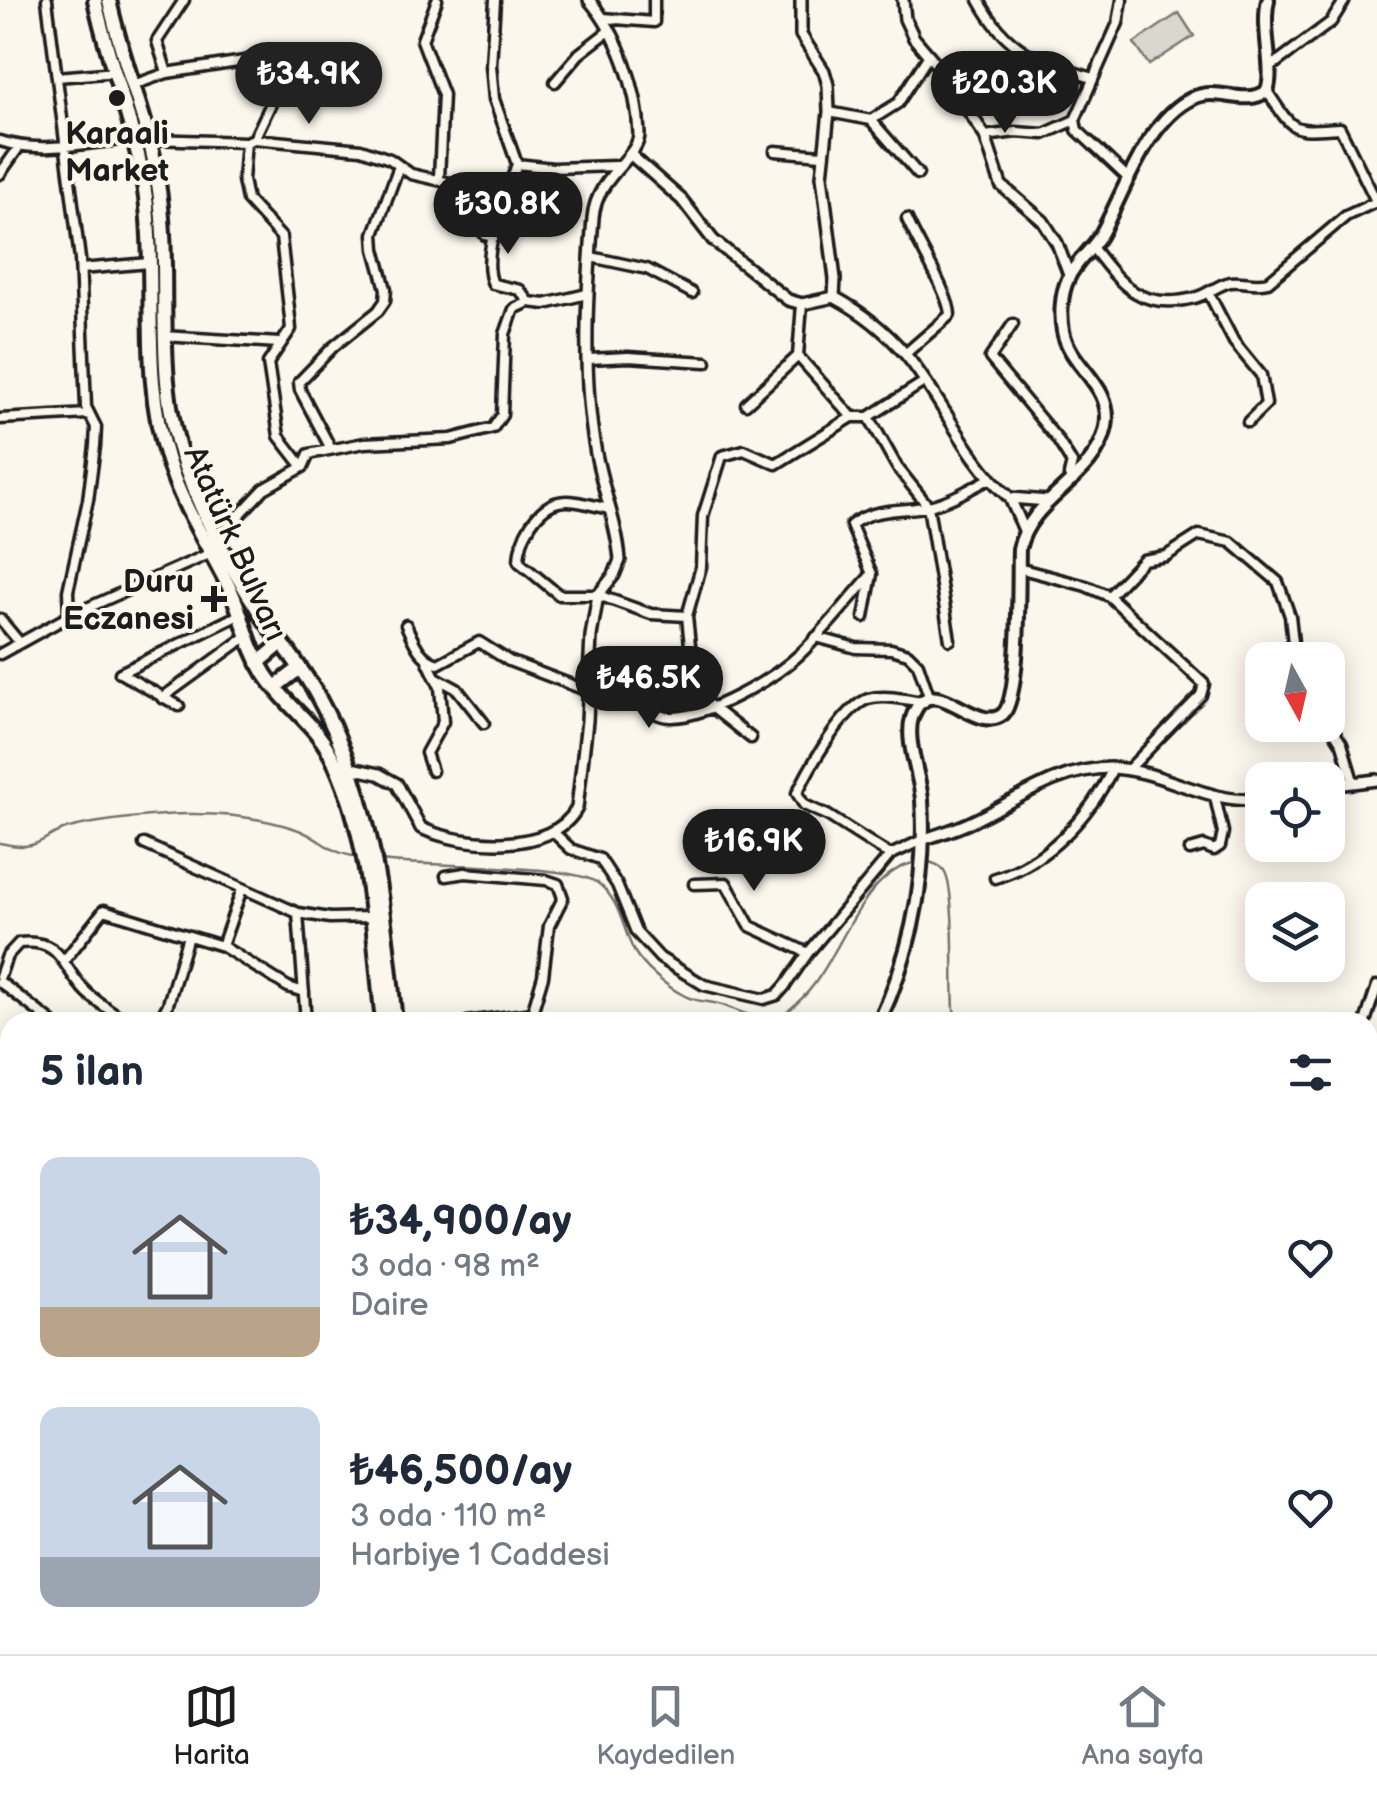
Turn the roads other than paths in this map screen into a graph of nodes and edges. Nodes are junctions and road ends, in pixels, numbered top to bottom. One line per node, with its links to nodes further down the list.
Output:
1 (48, 0): 21 (street)
2 (96, 0): 19 (highway, Atatürk Bulvarı)
3 (109, 0): 24 (highway, Atatürk Bulvarı)
4 (184, 0): 20 (street)
5 (437, 0): 44 (street)
6 (495, 0): 38 (street)
7 (588, 0): 15 (street)
8 (654, 0): 15 (street)
9 (801, 0): 26 (street)
10 (903, 0): 17 (street)
11 (978, 0): 22 (street)
12 (1121, 0): 22 (street)
13 (1268, 0): 18 (main road)
14 (1345, 0): 18 (street)
15 (603, 18): 16 (street)
16 (610, 30): 23 (street); 36 (street)
17 (929, 56): 27 (street); 29 (street)
18 (1269, 68): 25 (main road)
19 (116, 72): 21 (street); 30 (highway, Atatürk Bulvarı)
20 (167, 73): 24 (street); 32 (street)
21 (57, 77): 33 (street)
22 (1092, 78): 28 (street)
23 (555, 82)
24 (133, 85): 30 (highway, Atatürk Bulvarı)
25 (1267, 91): 43 (main road); 45 (street)
26 (829, 112): 27 (street); 37 (street)
27 (871, 120): 42 (street)
28 (1075, 120): 29 (street); 43 (street)
29 (985, 136): 52 (street)
30 (142, 139): 32 (street); 33 (street); 50 (highway, Atatürk Bulvarı); 60 (highway, Atatürk Bulvarı)
31 (0, 140): 34 (street)
32 (250, 141): 39 (street); 61 (street)
33 (65, 144): 34 (street); 51 (street)
34 (19, 147): 41 (street)
35 (776, 150): 37 (street)
36 (631, 155): 40 (street); 58 (street)
37 (822, 155): 56 (street)
38 (517, 164): 40 (street); 47 (street)
39 (398, 166): 44 (street); 73 (street)
40 (616, 166): 49 (street)
41 (0, 174)
42 (918, 174)
43 (1127, 177): 48 (main road)
44 (439, 178): 47 (street)
45 (1377, 202): 53 (street)
46 (908, 218): 62 (street)
47 (496, 232): 57 (street)
48 (1092, 247): 52 (main road); 53 (street)
49 (590, 258): 54 (street); 55 (street)
50 (150, 263): 51 (street); 83 (highway, Atatürk Bulvarı)
51 (81, 270): 68 (street)
52 (1069, 275): 76 (main road)
53 (1208, 292): 72 (street)
54 (692, 293)
55 (587, 294): 57 (street); 64 (street)
56 (834, 297): 58 (street); 62 (street)
57 (529, 302): 73 (street)
58 (802, 304): 63 (street)
59 (1014, 324): 76 (street)
60 (163, 336): 61 (street); 82 (highway, Atatürk Bulvarı)
61 (279, 343): 74 (street)
62 (905, 354): 66 (street)
63 (798, 356): 67 (street); 69 (street)
64 (589, 359): 65 (street); 80 (street)
65 (706, 362)
66 (924, 382): 70 (street); 75 (street)
67 (746, 404)
68 (88, 414): 71 (street); 89 (street)
69 (852, 417): 70 (street); 90 (street)
70 (870, 417): 79 (street)
71 (0, 420)
72 (1248, 422)
73 (330, 447): 74 (street)
74 (303, 467): 82 (street)
75 (989, 479): 77 (street); 79 (street)
76 (1073, 482): 78 (main road)
77 (1010, 498): 78 (street); 81 (street)
78 (1048, 501): 81 (main road)
79 (928, 506): 85 (street); 96 (street)
80 (610, 509): 86 (street); 86 (street)
81 (1024, 530): 84 (main road)
82 (216, 540): 98 (highway, Atatürk Bulvarı)
83 (209, 554): 88 (highway, Atatürk Bulvarı); 89 (street)
84 (1018, 568): 87 (street); 108 (main road)
85 (872, 574): 91 (street); 95 (street)
86 (598, 595): 90 (street); 106 (street)
87 (1109, 596): 97 (street); 116 (street)
88 (239, 614): 94 (highway, Atatürk Bulvarı); 107 (street)
89 (69, 616): 99 (street)
90 (687, 616): 110 (street)
91 (864, 617)
92 (0, 620): 99 (street)
93 (406, 625): 101 (street)
94 (246, 637): 102 (highway, Atatürk Bulvarı); 107 (street)
95 (816, 637): 108 (street); 110 (street)
96 (950, 640)
97 (1292, 642)
98 (282, 643): 102 (highway); 103 (highway, Atatürk Bulvarı)
99 (20, 644): 100 (street)
100 (0, 654)
101 (427, 660): 104 (street); 106 (street)
102 (258, 663): 105 (highway, Atatürk Bulvarı)
103 (300, 668): 105 (highway); 114 (highway, Atatürk Bulvarı)
104 (435, 677): 111 (street); 117 (street)
105 (275, 687): 126 (highway, Atatürk Bulvarı)
106 (588, 691): 110 (street); 123 (street)
107 (162, 698): 109 (street)
108 (927, 700): 125 (main road); 128 (street)
109 (178, 706)
110 (710, 708): 112 (street)
111 (484, 723)
112 (751, 738)
113 (1341, 742): 118 (street)
114 (352, 768): 123 (street); 126 (highway, Atatürk Bulvarı)
115 (1113, 768): 116 (street); 125 (street); 130 (street)
116 (1128, 770): 121 (street)
117 (432, 772)
118 (1353, 781): 119 (street); 120 (street)
119 (1377, 781)
120 (1345, 783)
121 (1215, 797): 122 (street); 127 (street)
122 (1245, 798)
123 (552, 831): 138 (street)
124 (144, 844): 132 (street)
125 (921, 844): 128 (street); 151 (main road)
126 (368, 850): 133 (highway, Atatürk Bulvarı)
127 (1190, 850)
128 (890, 855): 138 (street)
129 (446, 876): 150 (street)
130 (995, 878)
131 (694, 884): 138 (street)
132 (242, 889): 134 (street); 137 (street)
133 (376, 889): 135 (highway, Atatürk Bulvarı); 149 (highway, Atatürk Bulvarı)
134 (298, 913): 135 (street); 143 (street)
135 (372, 917): 148 (highway, Atatürk Bulvarı)
136 (188, 936): 137 (street); 140 (street); 146 (street)
137 (222, 946): 143 (street)
138 (808, 953)
139 (3, 954): 140 (street); 141 (street)
140 (64, 962): 145 (street)
141 (0, 979): 144 (street)
142 (1377, 986): 152 (street)
143 (304, 992): 147 (street)
144 (40, 1012)
145 (113, 1012)
146 (164, 1012)
147 (305, 1012)
148 (382, 1012)
149 (394, 1012)
150 (535, 1012)
151 (883, 1012)
152 (1369, 1012)

